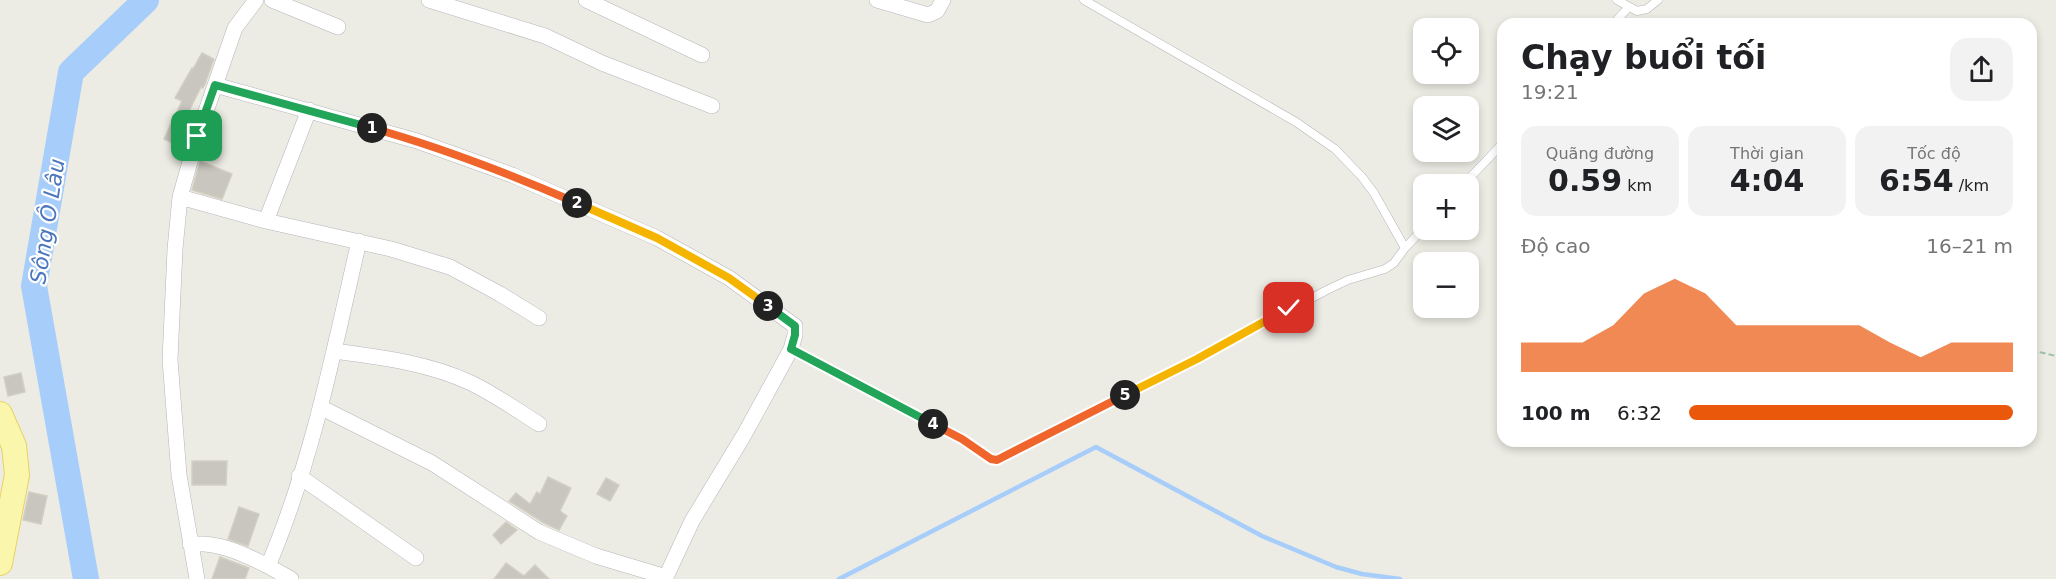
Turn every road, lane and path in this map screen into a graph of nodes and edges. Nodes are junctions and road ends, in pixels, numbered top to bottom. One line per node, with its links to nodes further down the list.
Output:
1 (256, 0): 14 (street)
2 (272, 0): 12 (street)
3 (429, 0): 15 (street)
4 (586, 0): 13 (street)
5 (877, 0): 6 (street)
6 (943, 0)
7 (1084, 0): 23 (lane)
8 (1617, 0): 10 (lane)
9 (1658, 0): 10 (lane)
10 (1628, 8): 11 (lane)
11 (1619, 18)
12 (338, 27)
13 (702, 56)
14 (215, 85): 16 (street); 19 (street)
15 (712, 106)
16 (309, 110): 20 (street); 25 (street)
17 (1497, 149): 18 (lane)
18 (1474, 174)
19 (180, 197): 20 (street); 33 (street)
20 (266, 220): 22 (street)
21 (1413, 240): 23 (lane)
22 (359, 241): 24 (street); 26 (street)
23 (1406, 248): 25 (lane)
24 (539, 318)
25 (791, 349): 37 (street)
26 (334, 351): 29 (street); 31 (street)
27 (2037, 351): 28 (path)
28 (2056, 356)
29 (320, 408): 32 (street); 37 (street)
30 (0, 414): 34 (main road)
31 (539, 424)
32 (299, 476): 35 (street); 36 (street)
33 (190, 544): 36 (street); 38 (street)
34 (1, 552)
35 (416, 558)
36 (268, 566): 39 (street)
37 (665, 578)
38 (197, 579)
39 (291, 579)

